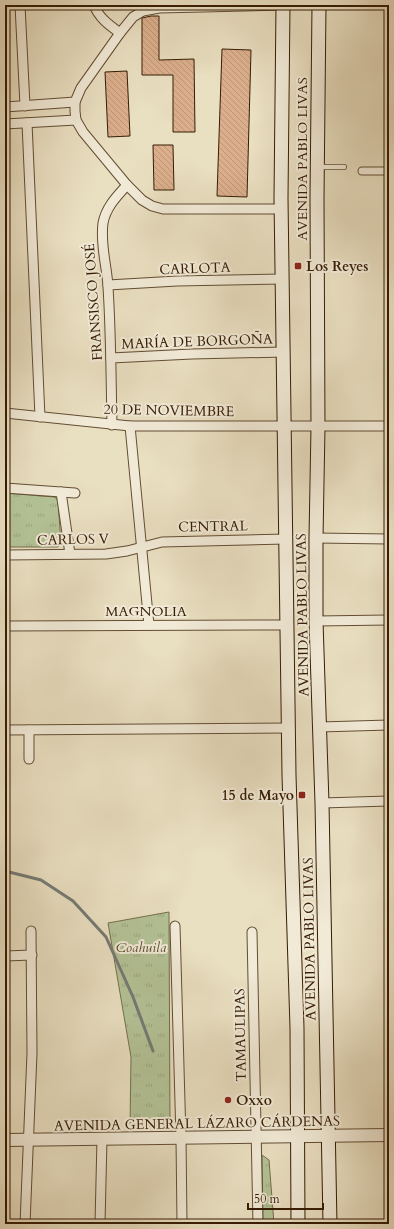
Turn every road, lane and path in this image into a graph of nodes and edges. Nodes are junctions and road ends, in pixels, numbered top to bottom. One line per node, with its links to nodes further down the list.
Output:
1 (20, 5): 7 (street)
2 (94, 5): 5 (street)
3 (283, 5): 5 (street); 17 (main road, AVENIDA PABLO LIVAS)
4 (319, 5): 12 (main road, AVENIDA PABLO LIVAS)
5 (120, 33): 6 (street)
6 (75, 102): 7 (street); 9 (street)
7 (25, 106): 8 (street)
8 (5, 107)
9 (76, 120): 10 (street); 16 (street)
10 (27, 123): 11 (street); 23 (street)
11 (5, 124)
12 (318, 167): 13 (lane); 28 (main road, AVENIDA PABLO LIVAS)
13 (344, 167)
14 (362, 171): 15 (street)
15 (389, 171)
16 (127, 185): 17 (street); 19 (street, FRANSISCO JOSÉ)
17 (281, 209): 18 (main road, AVENIDA PABLO LIVAS)
18 (282, 279): 19 (street, CARLOTA); 20 (main road, AVENIDA PABLO LIVAS)
19 (108, 285): 21 (street, FRANSISCO JOSÉ)
20 (284, 352): 21 (street, MARÍA DE BORGOÑA); 27 (main road, AVENIDA PABLO LIVAS)
21 (111, 358): 24 (street, FRANSISCO JOSÉ)
22 (5, 413): 23 (street, 20 DE NOVIEMBRE)
23 (40, 417): 24 (street, 20 DE NOVIEMBRE)
24 (112, 424): 25 (street, 20 DE NOVIEMBRE)
25 (130, 426): 27 (street, 20 DE NOVIEMBRE); 35 (street)
26 (389, 426): 28 (street, 20 DE NOVIEMBRE)
27 (284, 427): 28 (street, 20 DE NOVIEMBRE); 33 (main road, AVENIDA PABLO LIVAS)
28 (318, 427): 32 (main road, AVENIDA PABLO LIVAS)
29 (5, 488): 30 (street)
30 (61, 492): 31 (street); 36 (street)
31 (75, 493)
32 (316, 538): 34 (street); 39 (main road, AVENIDA PABLO LIVAS)
33 (286, 539): 35 (street, CENTRAL); 41 (main road, AVENIDA PABLO LIVAS)
34 (389, 539)
35 (141, 546): 36 (street, CARLOS V); 40 (street)
36 (70, 554): 37 (street, CARLOS V)
37 (5, 555)
38 (389, 620): 39 (street)
39 (316, 621): 44 (main road, AVENIDA PABLO LIVAS)
40 (149, 625): 41 (street, MAGNOLIA); 42 (street, MAGNOLIA)
41 (287, 625): 45 (main road, AVENIDA PABLO LIVAS)
42 (5, 626)
43 (389, 725): 44 (street)
44 (320, 727): 50 (main road, AVENIDA PABLO LIVAS)
45 (289, 728): 47 (street); 58 (main road, AVENIDA PABLO LIVAS)
46 (5, 730): 47 (street)
47 (29, 730): 48 (street)
48 (30, 759)
49 (389, 801): 50 (street)
50 (322, 803): 59 (main road, AVENIDA PABLO LIVAS)
51 (175, 926): 61 (street)
52 (31, 931): 54 (street)
53 (252, 932): 57 (street, TAMAULIPAS)
54 (32, 955): 55 (street); 63 (street)
55 (5, 956)
56 (389, 1135): 59 (street, AVENIDA GENERAL LÁZARO CÁRDENAS)
57 (257, 1137): 58 (street, AVENIDA GENERAL LÁZARO CÁRDENAS); 61 (street, AVENIDA GENERAL LÁZARO CÁRDENAS); 67 (street, TAMAULIPAS)
58 (298, 1137): 59 (street, AVENIDA GENERAL LÁZARO CÁRDENAS); 68 (main road, AVENIDA PABLO LIVAS)
59 (329, 1137): 69 (main road, AVENIDA PABLO LIVAS)
60 (102, 1138): 61 (street, AVENIDA GENERAL LÁZARO CÁRDENAS); 63 (street, AVENIDA GENERAL LÁZARO CÁRDENAS); 65 (street)
61 (181, 1138): 66 (street)
62 (5, 1140): 63 (street, AVENIDA GENERAL LÁZARO CÁRDENAS)
63 (28, 1140): 64 (street)
64 (25, 1224)
65 (100, 1224)
66 (182, 1224)
67 (258, 1224)
68 (298, 1224)
69 (330, 1224)

